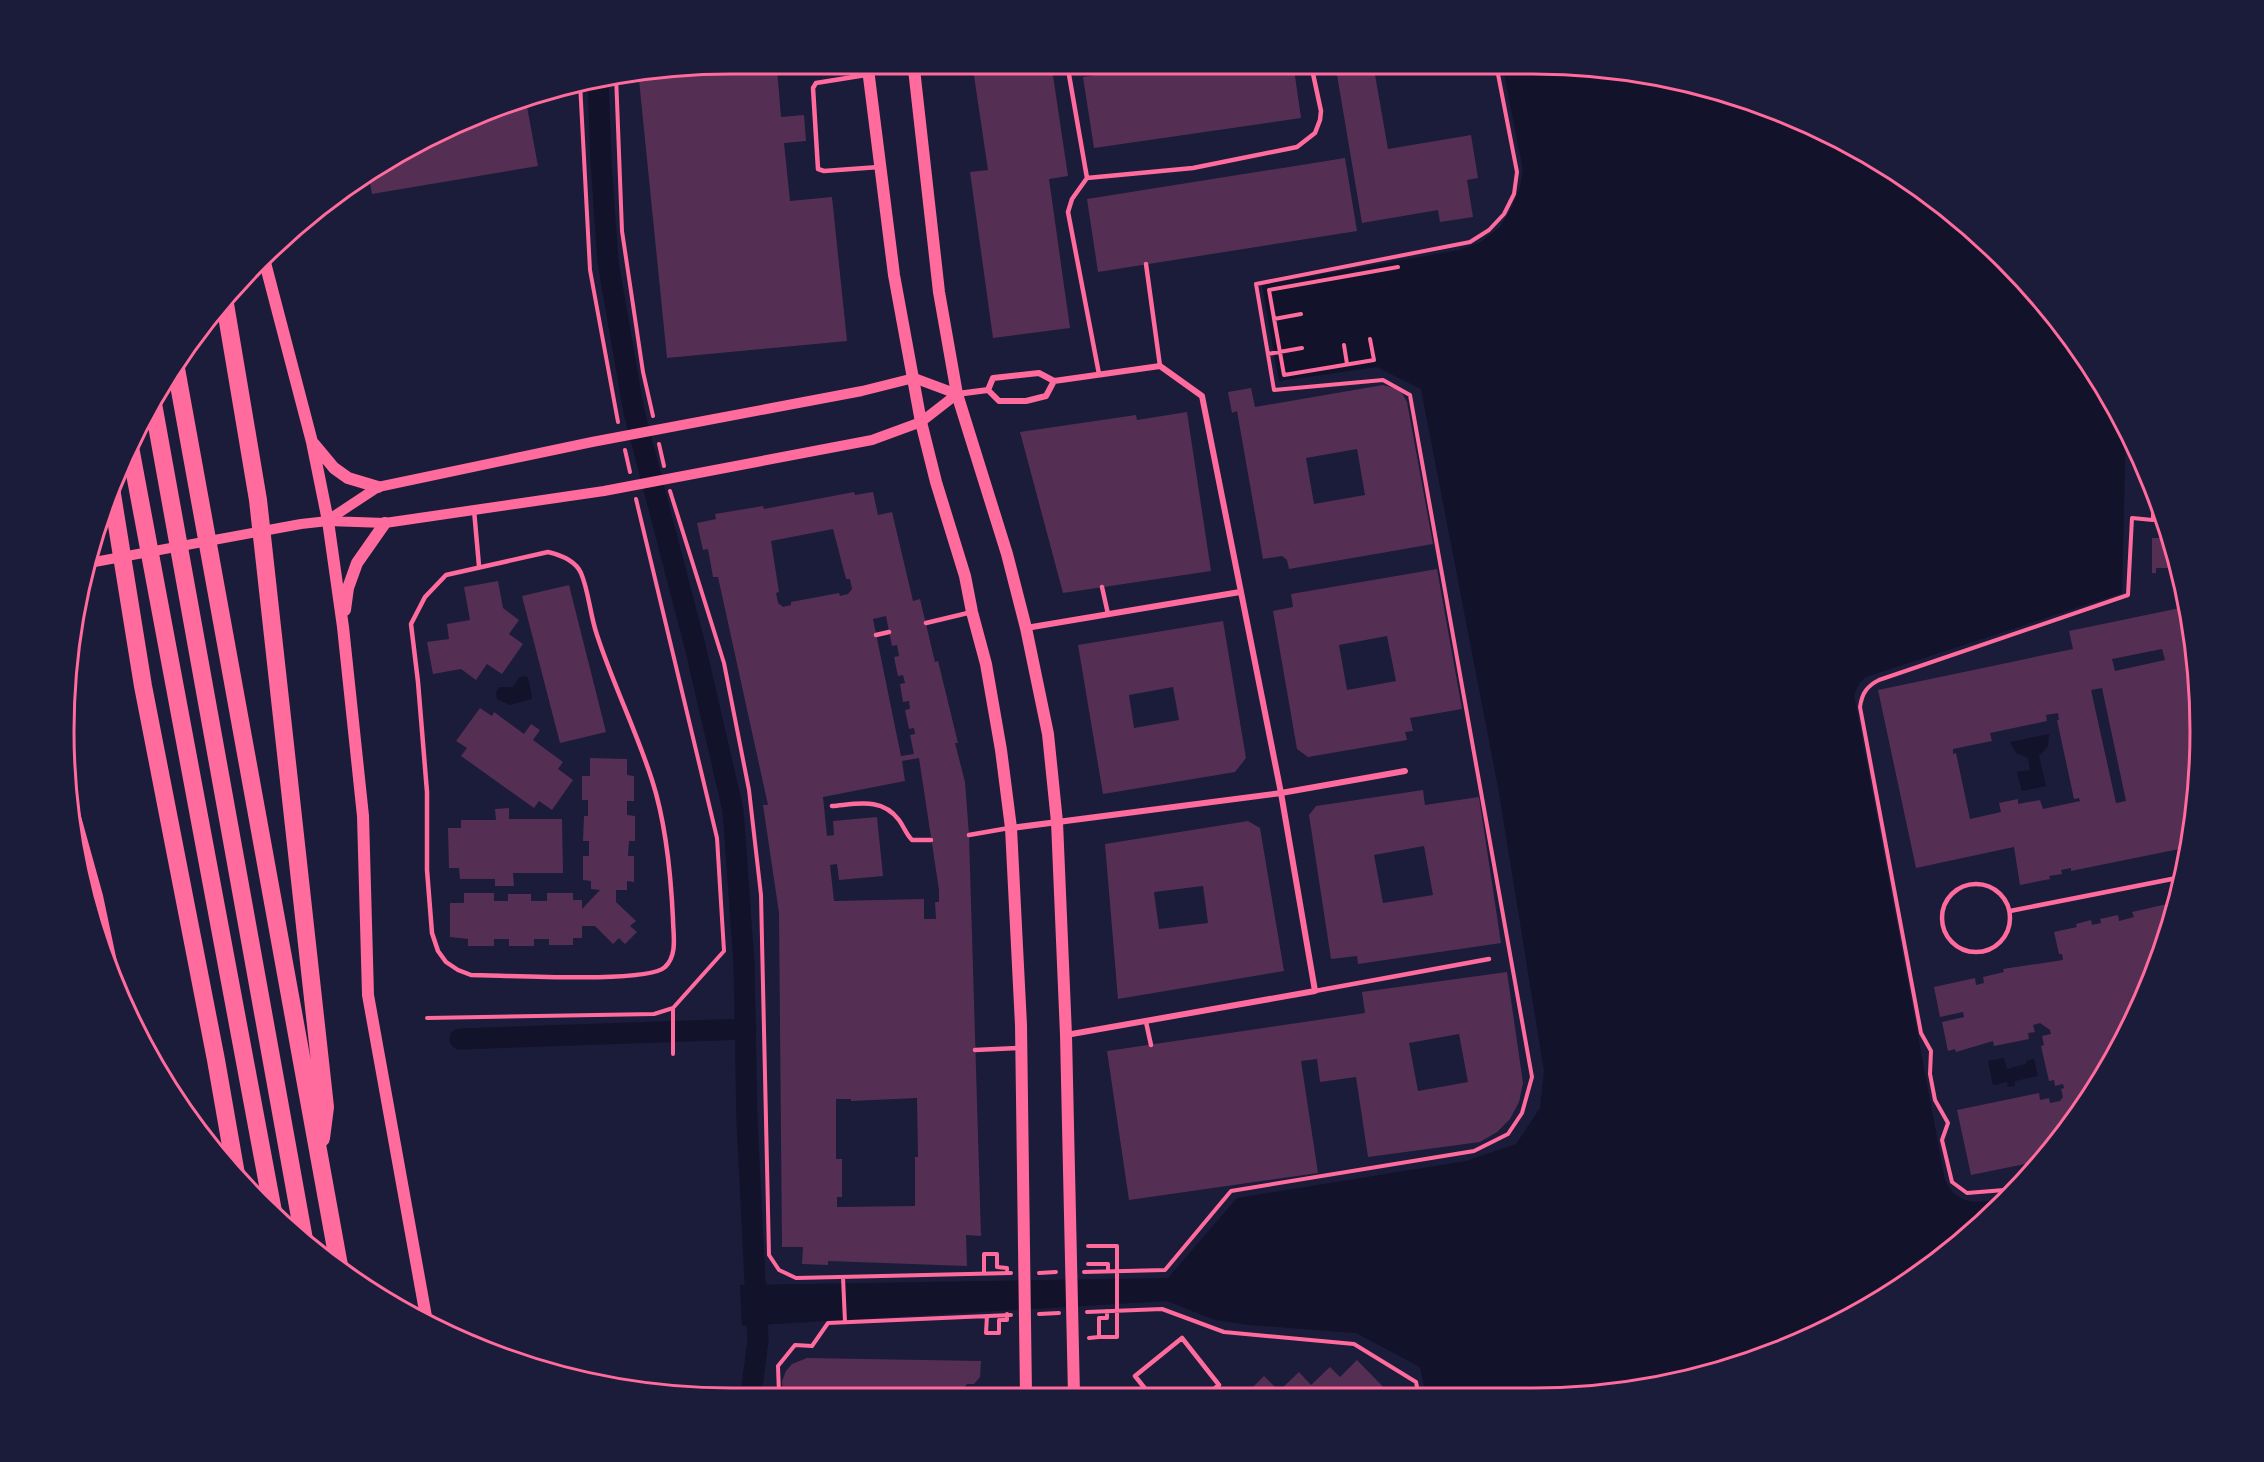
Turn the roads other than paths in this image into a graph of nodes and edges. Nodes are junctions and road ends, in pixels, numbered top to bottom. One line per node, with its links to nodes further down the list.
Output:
1 (859, 74): 6 (lane)
2 (868, 74): 6 (main road)
3 (915, 74): 17 (main road)
4 (1069, 74): 7 (lane)
5 (1313, 74): 7 (lane)
6 (880, 166): 14 (main road)
7 (1087, 178): 12 (lane)
8 (1146, 264): 11 (lane)
9 (266, 266): 20 (main road)
10 (226, 310): 56 (highway)
11 (1160, 366): 12 (street); 30 (street)
12 (1099, 374): 15 (street)
13 (177, 377): 56 (highway)
14 (914, 378): 17 (street); 19 (main road); 22 (street)
15 (1054, 381): 16 (street); 16 (street)
16 (988, 390): 17 (street)
17 (957, 394): 19 (street); 35 (main road)
18 (155, 415): 59 (highway)
19 (921, 422): 24 (street); 31 (main road)
20 (312, 442): 22 (main road); 25 (main road)
21 (132, 460): 58 (highway)
22 (378, 487): 25 (street)
23 (114, 505): 57 (highway)
24 (474, 510): 26 (street); 28 (lane)
25 (328, 521): 26 (street); 27 (street); 34 (main road)
26 (386, 523): 34 (main road)
27 (96, 562)
28 (479, 566): 28 (lane)
29 (1102, 587): 32 (lane)
30 (1240, 592): 32 (street); 39 (street)
31 (972, 612): 33 (lane); 42 (main road)
32 (1108, 614): 35 (street)
33 (926, 623)
34 (343, 627): 61 (main road)
35 (1026, 628): 41 (main road)
36 (889, 632): 37 (lane)
37 (876, 635)
38 (1405, 771): 39 (street)
39 (1281, 793): 41 (street); 50 (street)
40 (832, 806): 44 (lane)
41 (1057, 822): 42 (street); 52 (main road)
42 (1011, 828): 43 (lane); 54 (main road)
43 (969, 835)
44 (932, 840)
45 (85, 854): 48 (main road)
46 (2173, 879): 47 (lane)
47 (2010, 911): 47 (lane)
48 (103, 926)
49 (1489, 959): 50 (lane)
50 (1315, 991): 51 (street)
51 (1146, 1022): 52 (street); 53 (lane)
52 (1066, 1035): 63 (main road)
53 (1151, 1045)
54 (1021, 1048): 55 (lane); 62 (main road)
55 (975, 1050)
56 (319, 1157): 60 (highway)
57 (234, 1161)
58 (271, 1201)
59 (302, 1229)
60 (338, 1258)
61 (425, 1313)
62 (1026, 1388)
63 (1074, 1388)
64 (1145, 1388): 65 (lane)
65 (1215, 1388)

